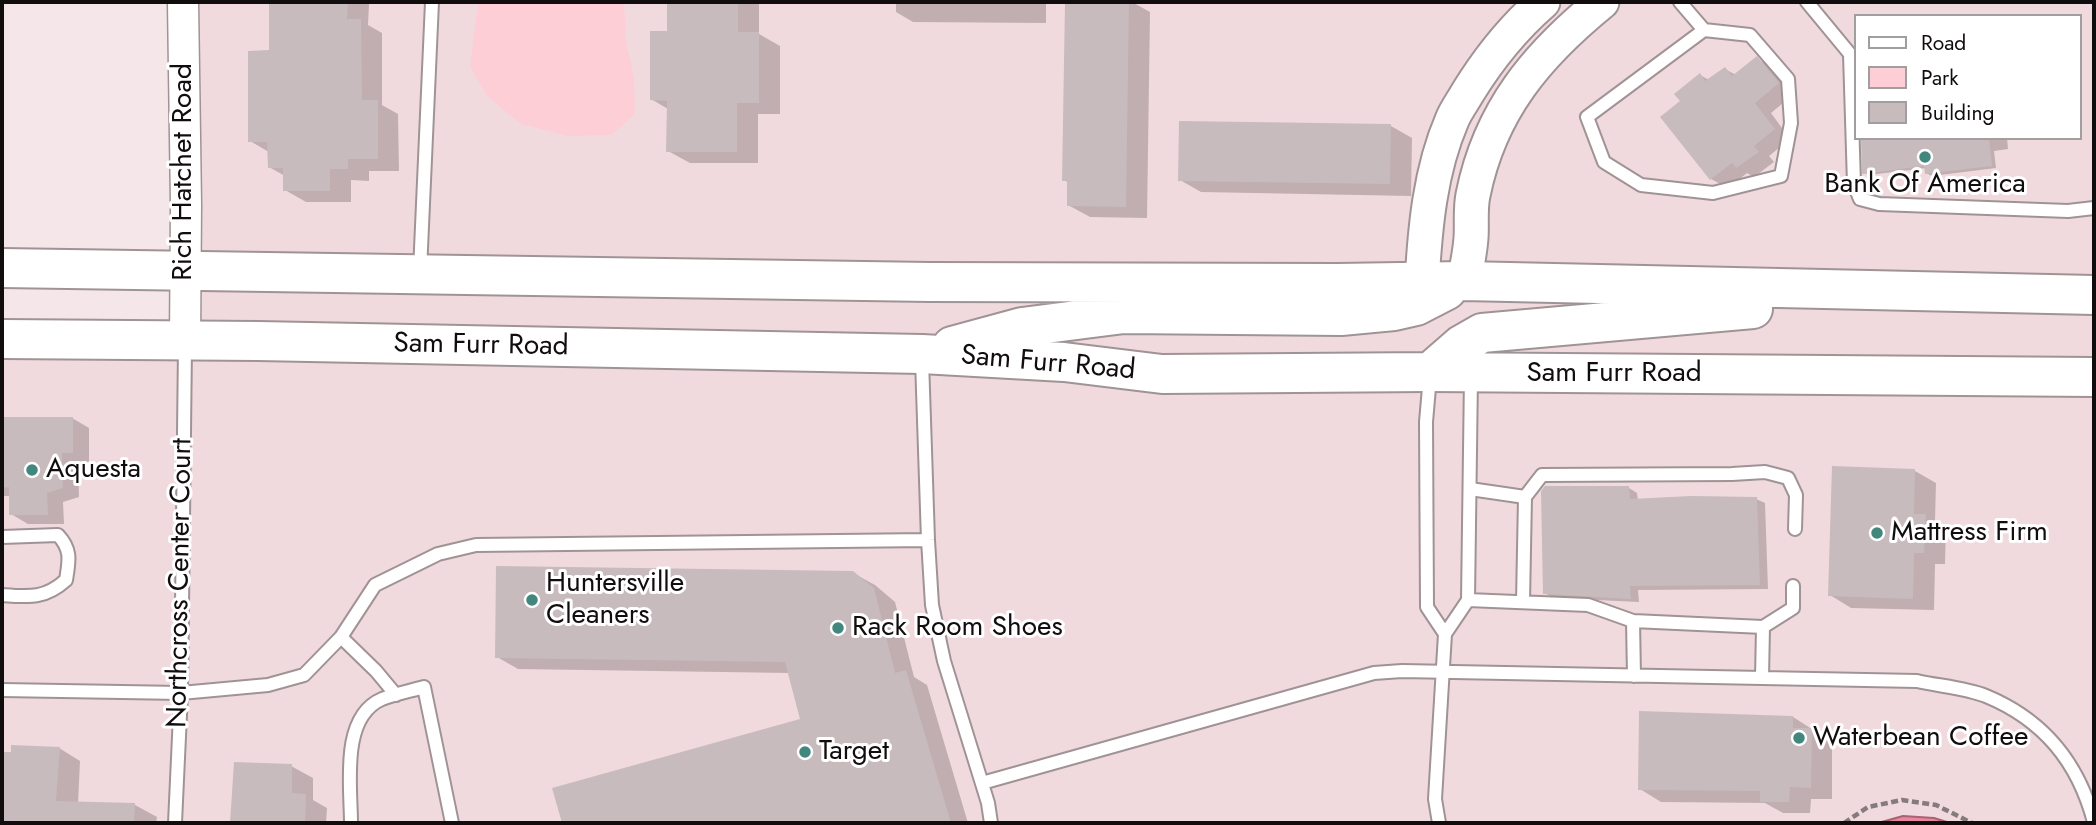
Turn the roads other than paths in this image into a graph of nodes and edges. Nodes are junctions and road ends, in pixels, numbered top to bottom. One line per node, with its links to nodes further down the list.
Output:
1 (183, 2): 10 (street, Rich Hatchet Road)
2 (432, 2): 11 (lane)
3 (1543, 2): 13 (main road)
4 (1602, 2): 12 (main road)
5 (1680, 2): 7 (lane)
6 (1807, 2): 8 (lane)
7 (1704, 30): 7 (lane)
8 (2094, 208)
9 (2, 268): 10 (main road)
10 (185, 272): 11 (main road); 17 (street, Rich Hatchet Road)
11 (420, 275): 13 (main road)
12 (1464, 281): 13 (main road); 14 (main road); 18 (main road)
13 (1422, 282)
14 (1957, 293): 15 (main road); 19 (main road)
15 (2094, 295)
16 (2, 339): 17 (main road, Sam Furr Road)
17 (185, 342): 18 (main road, Sam Furr Road); 39 (lane, Northcross Center Court)
18 (922, 354): 19 (main road, Sam Furr Road); 26 (lane)
19 (1430, 372): 20 (main road, Sam Furr Road); 33 (lane)
20 (1471, 372): 21 (main road, Sam Furr Road); 22 (lane)
21 (2094, 377)
22 (1469, 489): 23 (lane); 29 (lane)
23 (1525, 497): 24 (lane); 30 (lane)
24 (1795, 529)
25 (2, 537): 28 (lane)
26 (928, 540): 34 (lane); 41 (lane)
27 (1793, 586): 32 (lane)
28 (2, 595)
29 (1468, 600): 30 (lane); 33 (lane)
30 (1522, 602): 31 (lane)
31 (1633, 621): 32 (lane); 36 (lane)
32 (1763, 627): 37 (lane)
33 (1445, 634): 35 (lane)
34 (341, 637): 39 (lane); 40 (lane)
35 (1443, 673): 36 (lane); 41 (lane); 47 (lane)
36 (1634, 676): 37 (lane)
37 (1762, 678): 42 (lane)
38 (2, 690): 39 (lane)
39 (181, 693): 43 (lane, Northcross Center Court)
40 (396, 695): 44 (lane); 45 (lane)
41 (982, 783): 46 (lane)
42 (2094, 822)
43 (175, 823)
44 (351, 823)
45 (452, 823)
46 (990, 823)
47 (1439, 823)

